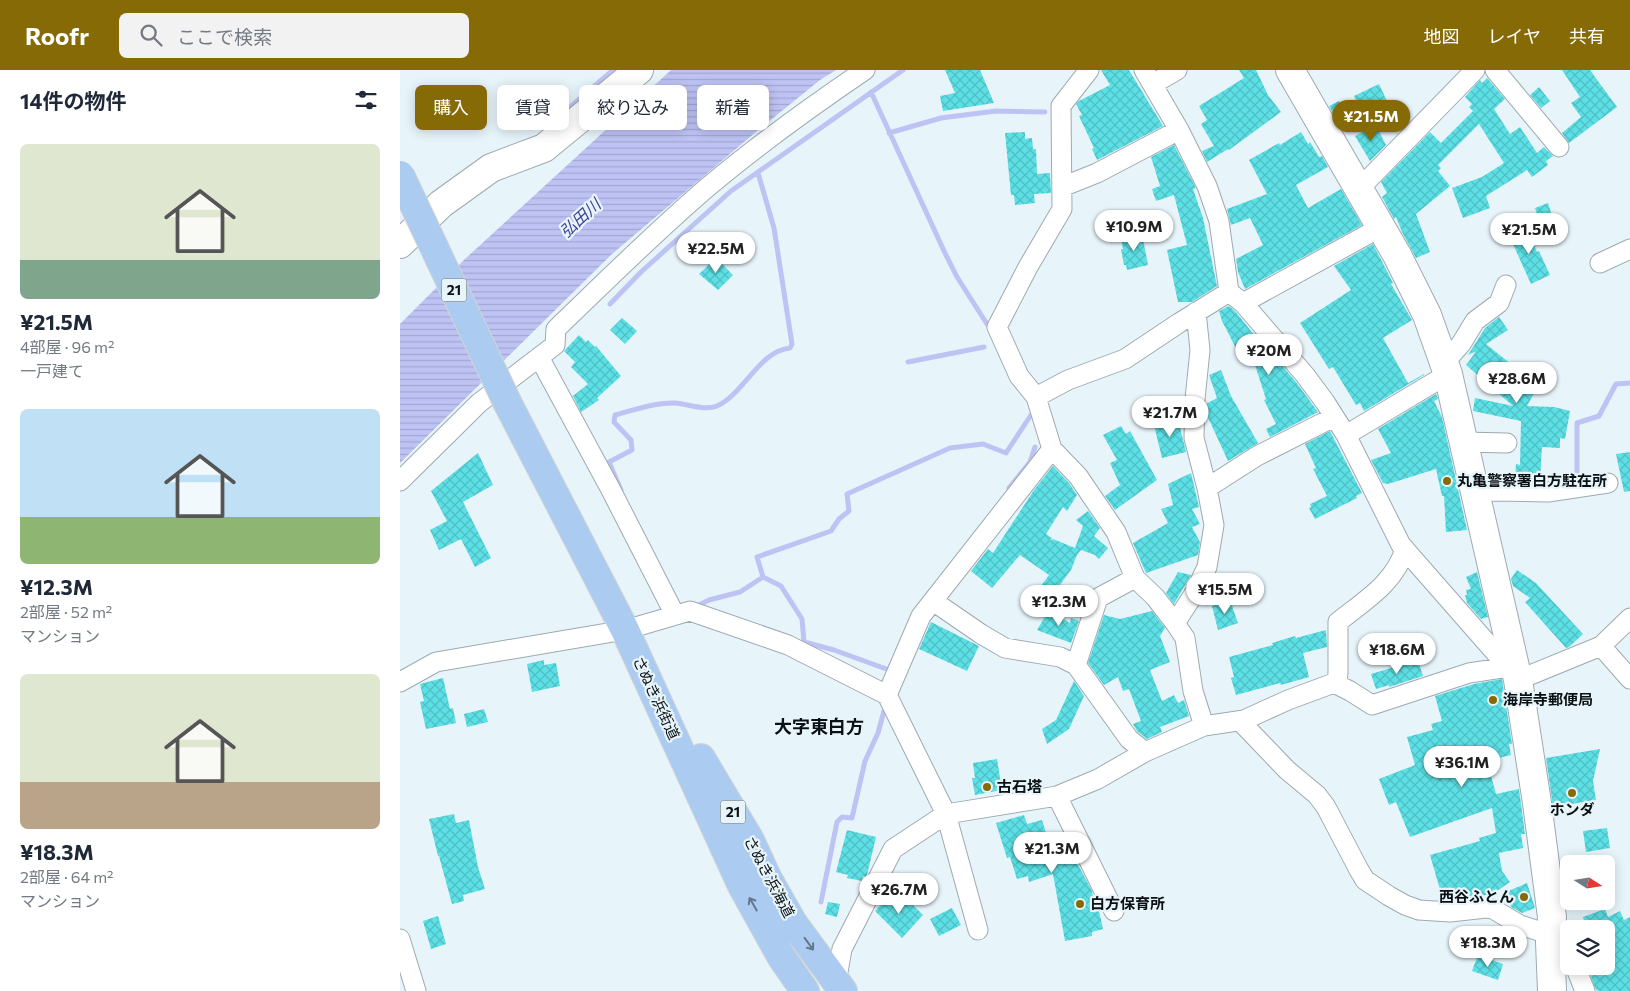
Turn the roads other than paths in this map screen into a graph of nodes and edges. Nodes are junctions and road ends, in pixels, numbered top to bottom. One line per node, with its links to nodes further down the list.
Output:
1 (639, 70): 15 (street)
2 (865, 70): 21 (street)
3 (1088, 70): 12 (street)
4 (1177, 70): 8 (street)
5 (1290, 70): 13 (street)
6 (1475, 70): 13 (street)
7 (1494, 70): 10 (street)
8 (1148, 77): 9 (street)
9 (1179, 130): 12 (street); 19 (street)
10 (1559, 147)
11 (400, 175): 39 (main road, さぬき浜街道 / 21, bridge)
12 (1062, 187): 23 (street)
13 (1359, 189): 14 (street)
14 (1381, 227): 19 (street); 22 (street)
15 (400, 244)
16 (1630, 249): 17 (street)
17 (1600, 263)
18 (1506, 285): 22 (street)
19 (1236, 298): 20 (street); 24 (street)
20 (1196, 312): 23 (street); 31 (street)
21 (539, 357): 29 (street); 36 (street)
22 (1446, 368): 25 (street); 26 (street)
23 (1036, 397): 28 (street)
24 (1334, 417): 25 (street); 31 (street)
25 (1346, 435): 33 (street)
26 (1463, 442): 27 (street); 32 (street)
27 (1507, 443)
28 (1052, 449): 34 (street); 35 (street)
29 (400, 481)
30 (1608, 483): 32 (street)
31 (1207, 488): 38 (street)
32 (1475, 494): 42 (street)
33 (1405, 548): 42 (street); 45 (street)
34 (1135, 578): 38 (street); 41 (street)
35 (932, 601): 41 (street); 46 (street)
36 (675, 615): 39 (street); 46 (street)
37 (1630, 618): 40 (street)
38 (1175, 623): 48 (street)
39 (625, 630): 44 (street); 57 (main road, さぬき浜海道 / 21, one-way to 57); 59 (main road, さぬき浜街道 / 21, one-way to 39)
40 (1601, 646): 42 (street); 43 (street)
41 (1076, 665): 49 (street)
42 (1516, 673): 45 (street); 55 (street)
43 (1630, 680)
44 (400, 682)
45 (1337, 685): 47 (street)
46 (887, 695): 51 (street)
47 (1240, 720): 48 (street); 55 (street)
48 (1204, 726): 49 (street)
49 (1145, 752): 50 (street)
50 (1057, 796): 51 (street); 52 (street)
51 (946, 814): 53 (street); 57 (street)
52 (1114, 911)
53 (978, 930)
54 (400, 939): 58 (street)
55 (1556, 945): 60 (street)
56 (1579, 975): 61 (street)
57 (836, 988)
58 (416, 991)
59 (805, 991)
60 (1552, 991)
61 (1585, 991)

